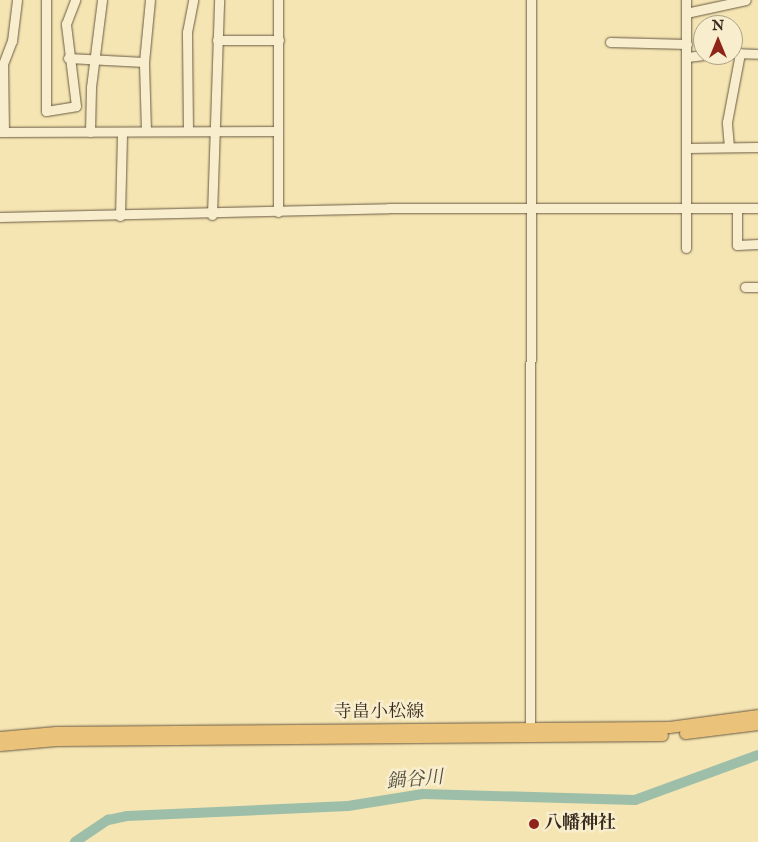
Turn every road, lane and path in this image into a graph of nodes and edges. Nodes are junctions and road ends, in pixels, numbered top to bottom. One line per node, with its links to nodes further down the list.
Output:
1 (17, 0): 24 (street)
2 (46, 0): 21 (street)
3 (75, 0): 21 (street)
4 (102, 0): 22 (street)
5 (150, 0): 23 (street)
6 (193, 0): 29 (street)
7 (219, 0): 13 (street)
8 (278, 0): 14 (street)
9 (531, 0): 39 (street)
10 (686, 0): 12 (street)
11 (746, 0): 12 (street)
12 (686, 13): 16 (street)
13 (217, 40): 14 (street); 26 (street)
14 (278, 40): 27 (street)
15 (610, 42): 16 (street)
16 (687, 44): 20 (street)
17 (743, 54): 18 (street)
18 (758, 54)
19 (693, 56): 20 (street)
20 (687, 57): 35 (street)
21 (68, 58): 22 (street)
22 (94, 59): 23 (street); 31 (street)
23 (144, 62): 28 (street)
24 (2, 64): 30 (street)
25 (735, 65): 33 (street)
26 (214, 130): 27 (street); 29 (street); 41 (street)
27 (278, 130): 40 (street)
28 (146, 131): 29 (street); 32 (street)
29 (188, 131)
30 (2, 132): 31 (street)
31 (90, 132): 32 (street)
32 (122, 132): 42 (street)
33 (728, 147): 34 (street); 35 (street)
34 (758, 147)
35 (687, 148): 36 (street)
36 (686, 208): 37 (street); 39 (street); 45 (street)
37 (737, 208): 38 (street); 44 (street)
38 (758, 208)
39 (530, 209): 40 (street); 50 (street)
40 (278, 212): 41 (street)
41 (212, 215): 42 (street)
42 (120, 216): 43 (street)
43 (0, 217)
44 (758, 244)
45 (686, 248)
46 (745, 287): 47 (street)
47 (758, 287)
48 (758, 715): 50 (main road, 寺畠小松線)
49 (758, 724): 50 (main road, 寺畠小松線)
50 (530, 733): 51 (main road, 寺畠小松線); 52 (main road, 寺畠小松線)
51 (0, 737)
52 (0, 745)

